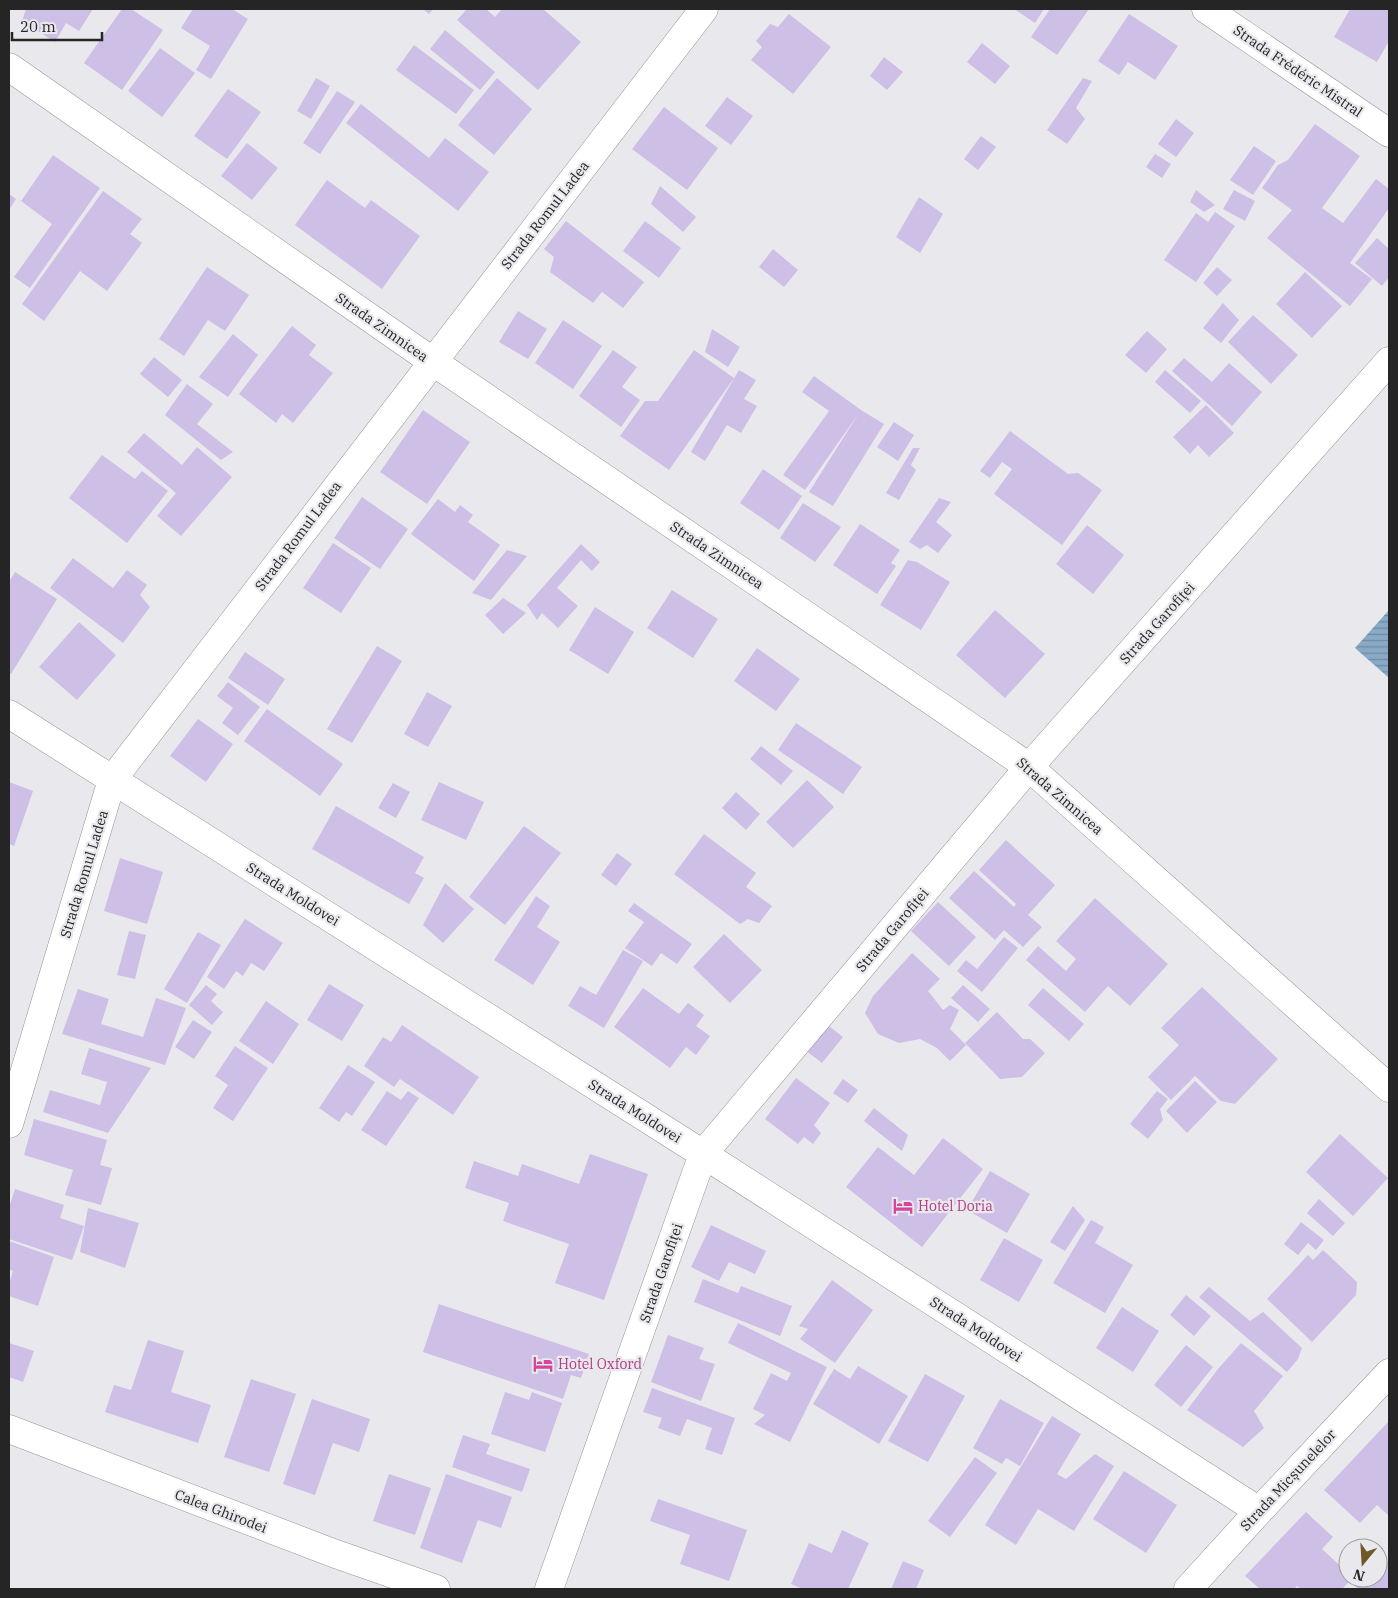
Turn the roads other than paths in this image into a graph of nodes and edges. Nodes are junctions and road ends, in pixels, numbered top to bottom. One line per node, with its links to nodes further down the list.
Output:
1 (704, 9): 5 (street, Strada Romul Ladea)
2 (1206, 9): 4 (street, Strada Frédéric Mistral)
3 (9, 67): 5 (street, Strada Zimnicea)
4 (1389, 133)
5 (432, 361): 8 (street, Strada Zimnicea); 9 (street, Strada Romul Ladea)
6 (1389, 361): 8 (street, Strada Garofiței)
7 (9, 714): 9 (street, Strada Moldovei)
8 (1030, 767): 10 (street, Strada Zimnicea); 12 (street, Strada Garofiței)
9 (112, 780): 11 (street, Strada Romul Ladea); 12 (street, Strada Moldovei)
10 (1389, 1088)
11 (9, 1124)
12 (703, 1154): 15 (street, Strada Moldovei); 17 (street, Strada Garofiței)
13 (1389, 1373): 15 (street, Strada Micșunelelor)
14 (9, 1428): 16 (street, Calea Ghirodei)
15 (1259, 1511): 18 (street, Strada Micșunelelor)
16 (436, 1589)
17 (549, 1589)
18 (1188, 1589)

